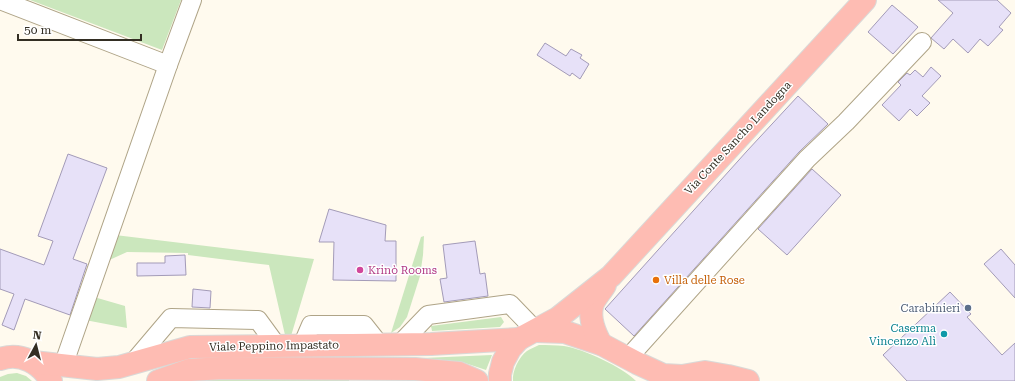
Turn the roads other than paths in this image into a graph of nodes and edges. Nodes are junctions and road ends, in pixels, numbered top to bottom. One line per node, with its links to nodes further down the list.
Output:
1 (0, 0): 5 (street)
2 (192, 0): 5 (street)
3 (865, 0): 6 (main road, Via Conte Sancho Landogna)
4 (922, 42): 12 (street)
5 (168, 65): 14 (street)
6 (611, 276): 7 (main road); 9 (main road)
7 (527, 335): 8 (main road, Viale Peppino Impastato); 8 (street); 9 (main road, Viale Peppino Impastato); 17 (main road)
8 (390, 344): 10 (main road, Viale Peppino Impastato)
9 (601, 344): 12 (main road, Viale Peppino Impastato)
10 (277, 346): 13 (main road, Viale Peppino Impastato); 13 (street)
11 (2, 358): 14 (main road, Viale Peppino Impastato)
12 (632, 361): 18 (main road); 19 (main road, Viale Peppino Impastato)
13 (132, 364): 14 (main road, Viale Peppino Impastato)
14 (57, 374)
15 (158, 381): 16 (main road, Viale Peppino Impastato)
16 (477, 381)
17 (500, 381)
18 (653, 381)
19 (748, 381)

